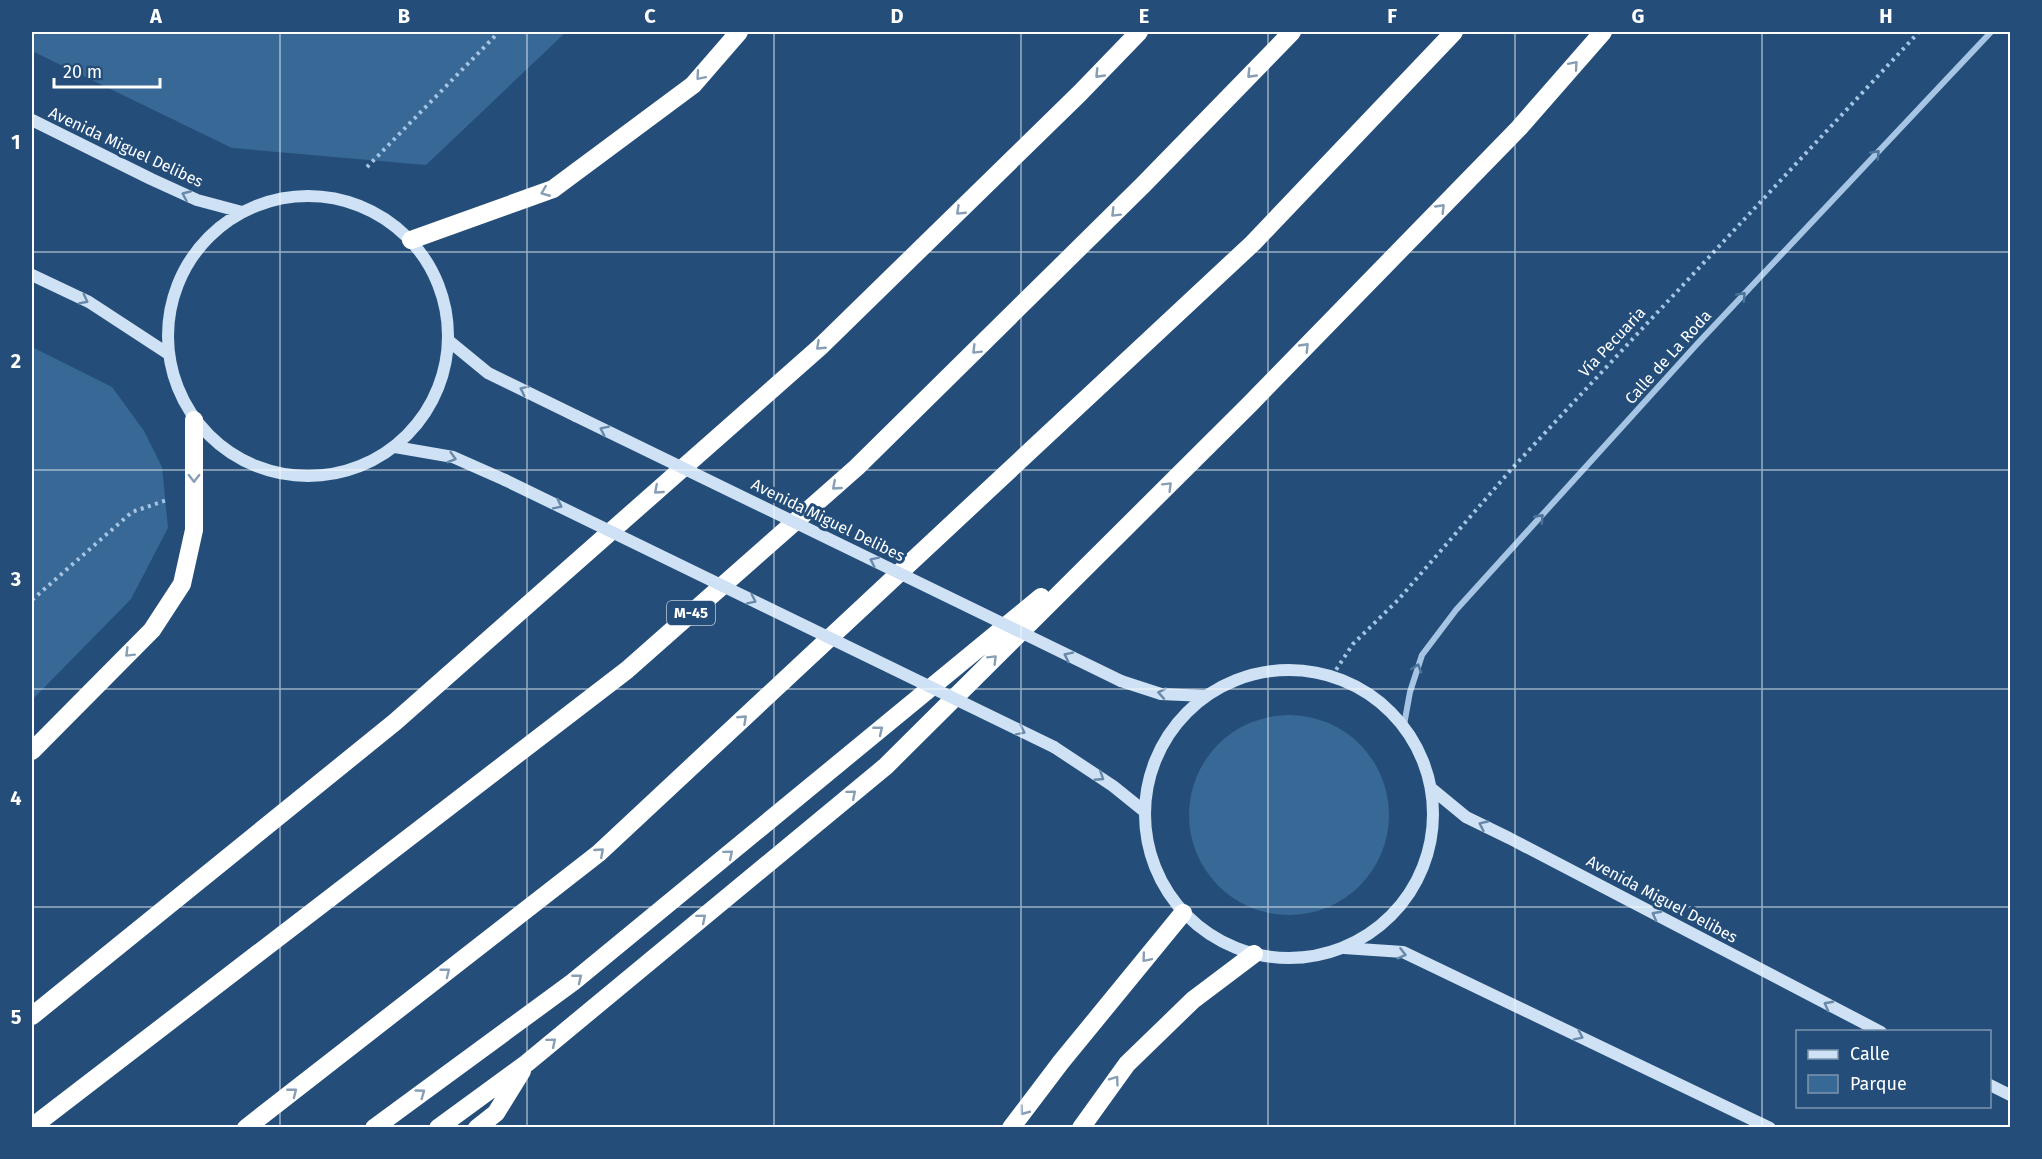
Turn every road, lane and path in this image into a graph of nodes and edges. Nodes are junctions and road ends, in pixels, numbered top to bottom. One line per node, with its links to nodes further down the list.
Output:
1 (499, 32): 10 (path)
2 (739, 32): 12 (highway, one-way to 12)
3 (1139, 32): 30 (highway, one-way to 30)
4 (1292, 32): 37 (highway, M-45, one-way to 37)
5 (1454, 32): 38 (highway, one-way to 5)
6 (1603, 32): 19 (highway, one-way to 6)
7 (1919, 32): 21 (path, Vía Pecuaria)
8 (1991, 32): 23 (street, Calle de La Roda, one-way to 8)
9 (32, 120): 11 (main road, Avenida Miguel Delibes, one-way to 9)
10 (367, 167)
11 (242, 212): 12 (main road); 15 (main road)
12 (411, 240): 14 (main road)
13 (32, 275): 15 (main road, one-way to 15)
14 (449, 341): 17 (main road); 22 (main road, Avenida Miguel Delibes, one-way to 14, bridge)
15 (168, 353): 16 (main road)
16 (194, 420): 17 (main road); 24 (highway, one-way to 24)
17 (395, 447): 26 (main road, one-way to 26, bridge)
18 (172, 499): 20 (path)
19 (1126, 527): 34 (highway, one-way to 19); 39 (highway, one-way to 19)
20 (32, 600)
21 (1332, 676): 22 (main road); 23 (main road)
22 (1205, 696): 26 (main road)
23 (1404, 725): 25 (main road)
24 (32, 751)
25 (1432, 789): 28 (main road); 33 (main road, Avenida Miguel Delibes, one-way to 25)
26 (1144, 811): 27 (main road)
27 (1183, 913): 29 (main road); 42 (highway, one-way to 42)
28 (1344, 948): 29 (main road); 44 (main road, one-way to 44)
29 (1254, 954): 43 (highway, one-way to 29)
30 (74, 981): 31 (highway); 32 (highway)
31 (32, 1010)
32 (32, 1016)
33 (1877, 1030)
34 (527, 1063): 40 (highway); 41 (highway)
35 (1991, 1086): 36 (main road)
36 (2010, 1095)
37 (32, 1127)
38 (246, 1128)
39 (374, 1128)
40 (438, 1128)
41 (477, 1128)
42 (1011, 1128)
43 (1081, 1128)
44 (1770, 1128)

